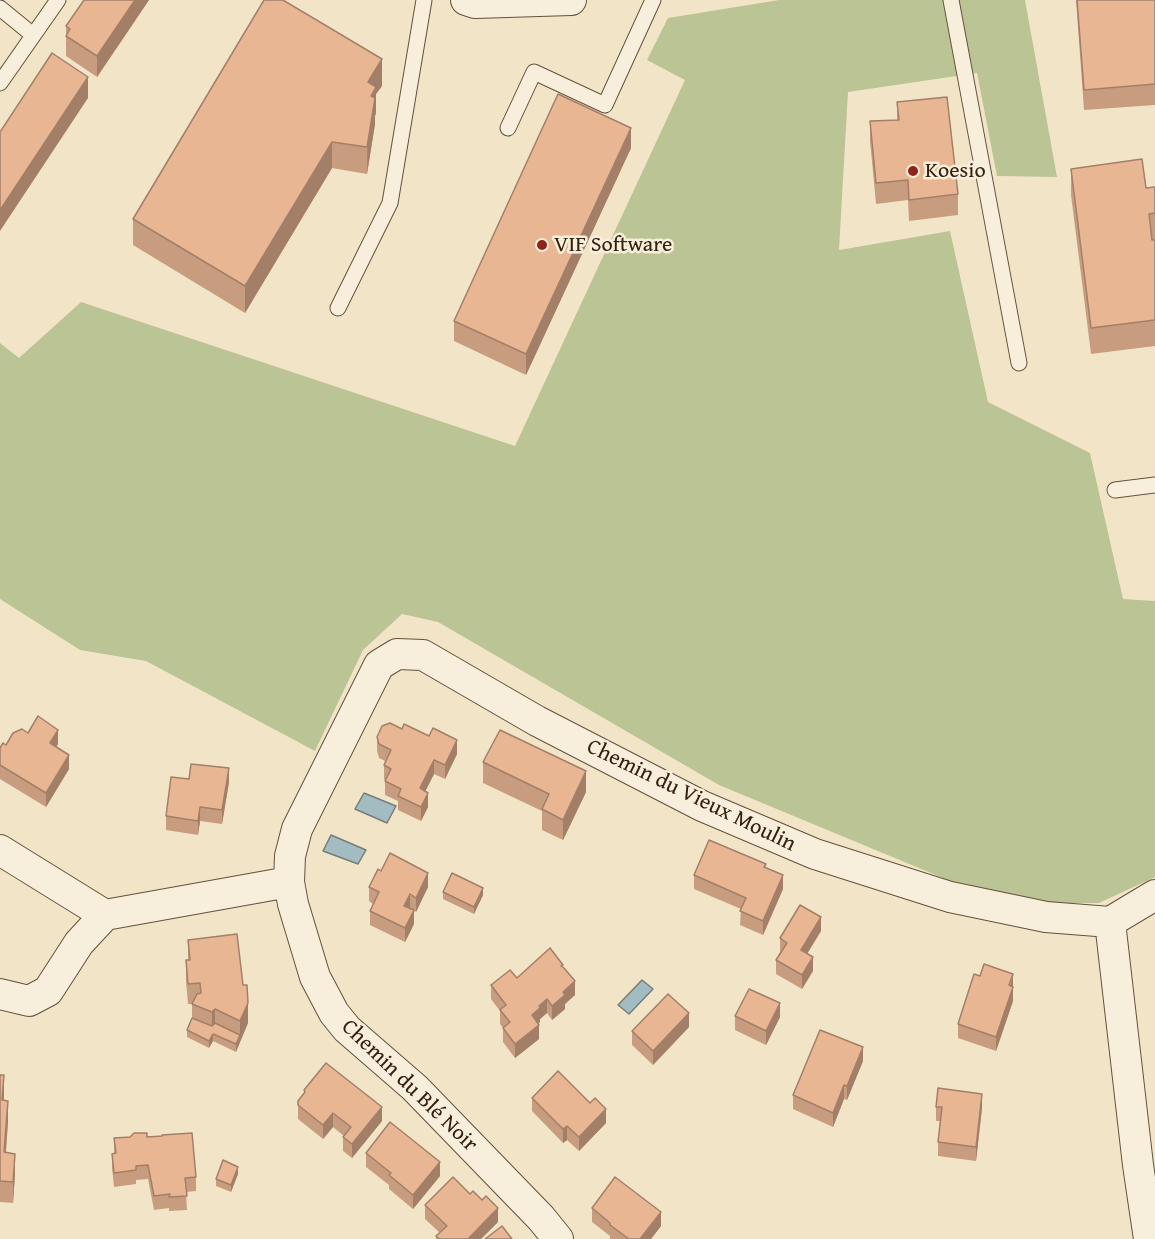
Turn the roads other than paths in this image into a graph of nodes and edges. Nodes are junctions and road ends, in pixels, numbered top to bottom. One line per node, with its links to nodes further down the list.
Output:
1 (58, 0): 8 (lane)
2 (424, 0): 11 (lane)
3 (466, 0): 4 (street)
4 (571, 0)
5 (653, 0): 10 (lane)
6 (951, 0): 12 (lane)
7 (0, 8): 8 (lane)
8 (33, 35): 9 (lane)
9 (0, 83)
10 (508, 128)
11 (338, 308)
12 (1019, 363)
13 (1155, 485): 14 (lane)
14 (1115, 490)
15 (397, 654): 17 (street, Chemin du Blé Noir); 20 (street, Chemin du Vieux Moulin)
16 (0, 850): 19 (street)
17 (289, 882): 19 (street); 22 (street, Chemin du Blé Noir)
18 (1155, 895): 20 (street)
19 (105, 915): 21 (street)
20 (1110, 922): 23 (street)
21 (0, 994)
22 (558, 1239)
23 (1149, 1239)

